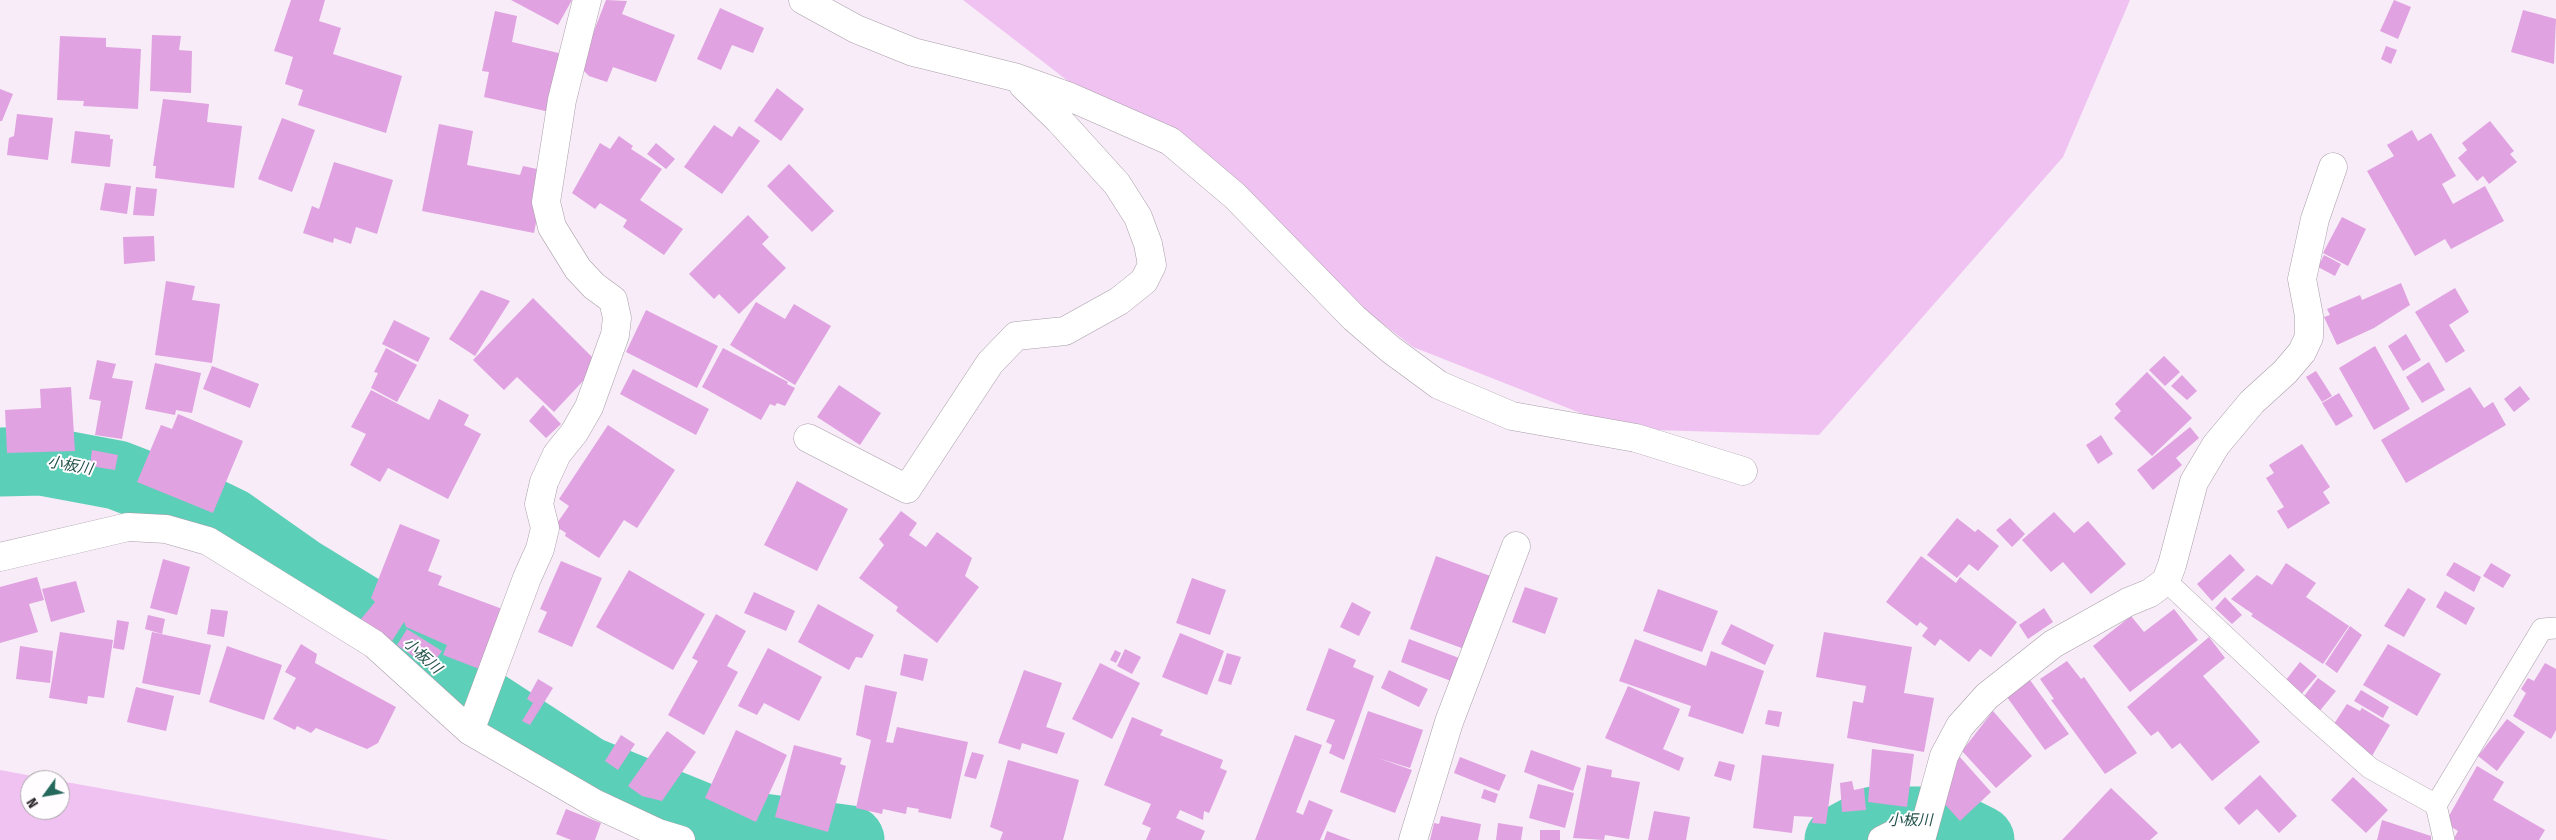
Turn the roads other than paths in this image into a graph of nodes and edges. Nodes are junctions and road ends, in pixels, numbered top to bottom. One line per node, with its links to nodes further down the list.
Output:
1 (587, 0): 11 (street)
2 (803, 0): 3 (street)
3 (1014, 77): 5 (street); 6 (street)
4 (2333, 167): 9 (street)
5 (808, 438)
6 (1744, 471)
7 (1516, 546): 14 (street)
8 (0, 557): 11 (street)
9 (2166, 581): 12 (lane); 17 (street)
10 (2556, 628): 12 (lane)
11 (470, 731): 13 (street)
12 (2436, 805): 18 (lane)
13 (681, 840)
14 (1413, 840)
15 (1882, 840): 16 (street)
16 (1917, 840)
17 (1921, 840)
18 (2444, 840)

